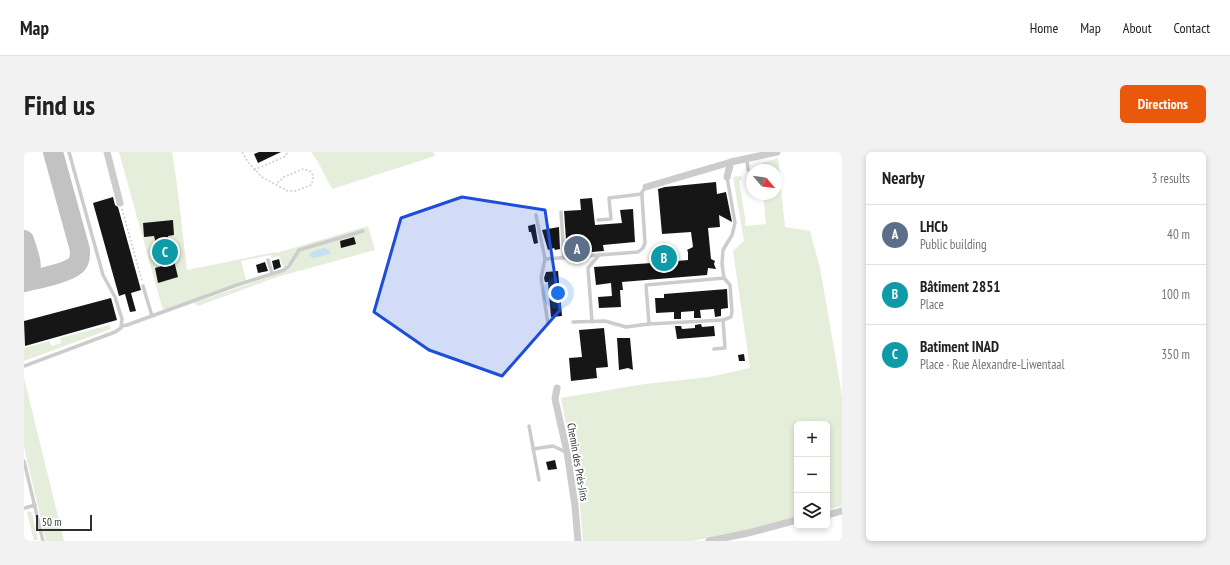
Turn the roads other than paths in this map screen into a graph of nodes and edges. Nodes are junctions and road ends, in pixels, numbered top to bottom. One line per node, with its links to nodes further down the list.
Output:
1 (69, 152): 27 (lane)
2 (107, 152): 9 (street)
3 (777, 152): 4 (street)
4 (747, 159): 5 (street); 6 (lane)
5 (730, 162): 7 (street); 8 (street)
6 (747, 164)
7 (727, 177): 19 (lane)
8 (644, 191): 12 (lane); 14 (lane)
9 (120, 203)
10 (561, 212): 15 (lane)
11 (536, 216): 16 (lane)
12 (598, 220)
13 (363, 231): 18 (lane)
14 (599, 256): 15 (lane); 24 (lane)
15 (564, 258): 16 (lane)
16 (545, 259): 25 (lane)
17 (268, 260): 18 (lane)
18 (272, 273): 21 (lane)
19 (724, 278): 22 (lane); 26 (lane)
20 (143, 286): 21 (lane)
21 (152, 316): 27 (lane)
22 (723, 320): 26 (lane); 28 (lane)
23 (572, 322): 24 (lane)
24 (592, 322): 26 (lane)
25 (548, 324)
26 (649, 324)
27 (122, 326): 29 (lane)
28 (714, 349)
29 (24, 366)
30 (557, 388): 33 (street, Chemin des Prés-Jins)
31 (529, 426): 32 (lane)
32 (533, 449): 33 (lane); 35 (lane)
33 (567, 452): 42 (street, Chemin des Prés-Jins)
34 (24, 463): 36 (lane)
35 (539, 480)
36 (34, 505): 37 (lane); 41 (lane)
37 (25, 508)
38 (842, 511): 39 (street)
39 (830, 514)
40 (794, 521): 43 (street)
41 (43, 541)
42 (578, 541)
43 (709, 541)

